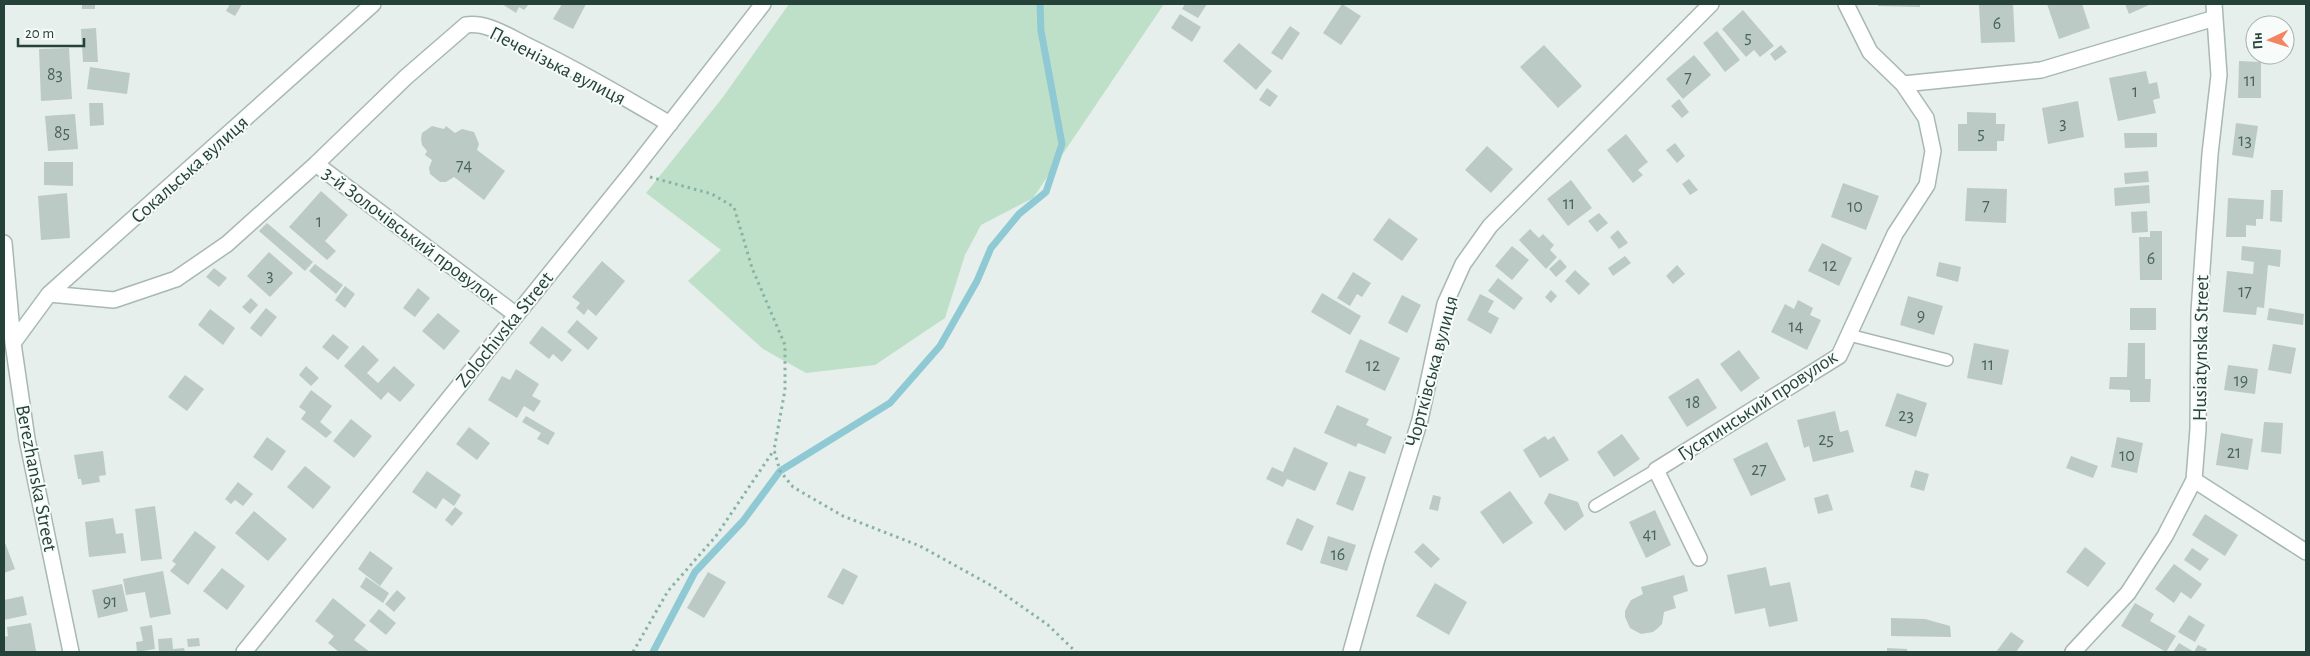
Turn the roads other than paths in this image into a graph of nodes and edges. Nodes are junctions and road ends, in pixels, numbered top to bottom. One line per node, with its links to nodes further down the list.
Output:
1 (373, 4): 10 (street, Сокальська вулиця)
2 (763, 4): 7 (street, Zolochivska Street)
3 (1711, 4): 22 (street, Чортківська вулиця)
4 (1846, 4): 6 (street, Гусятинський провулок)
5 (2215, 11): 6 (street); 16 (street, Husiatynska Street)
6 (1903, 84): 12 (street, Гусятинський провулок)
7 (670, 124): 8 (street, Печенізька вулиця); 11 (street, Zolochivska Street)
8 (316, 164): 10 (street, 3-й Золочівський провулок); 11 (street, 3-й Золочівський провулок)
9 (4, 243): 13 (street, Berezhanska Street)
10 (49, 294): 13 (street, Сокальська вулиця)
11 (515, 314): 21 (street, Zolochivska Street)
12 (1848, 335): 14 (lane); 15 (street, Гусятинський провулок)
13 (9, 345): 20 (street, Berezhanska Street)
14 (1947, 360)
15 (1656, 470): 17 (lane); 19 (street, Гусятинський провулок)
16 (2194, 480): 18 (street); 23 (street, Husiatynska Street)
17 (1595, 506)
18 (2306, 552)
19 (1699, 558)
20 (71, 652)
21 (244, 652)
22 (1351, 652)
23 (2073, 652)

